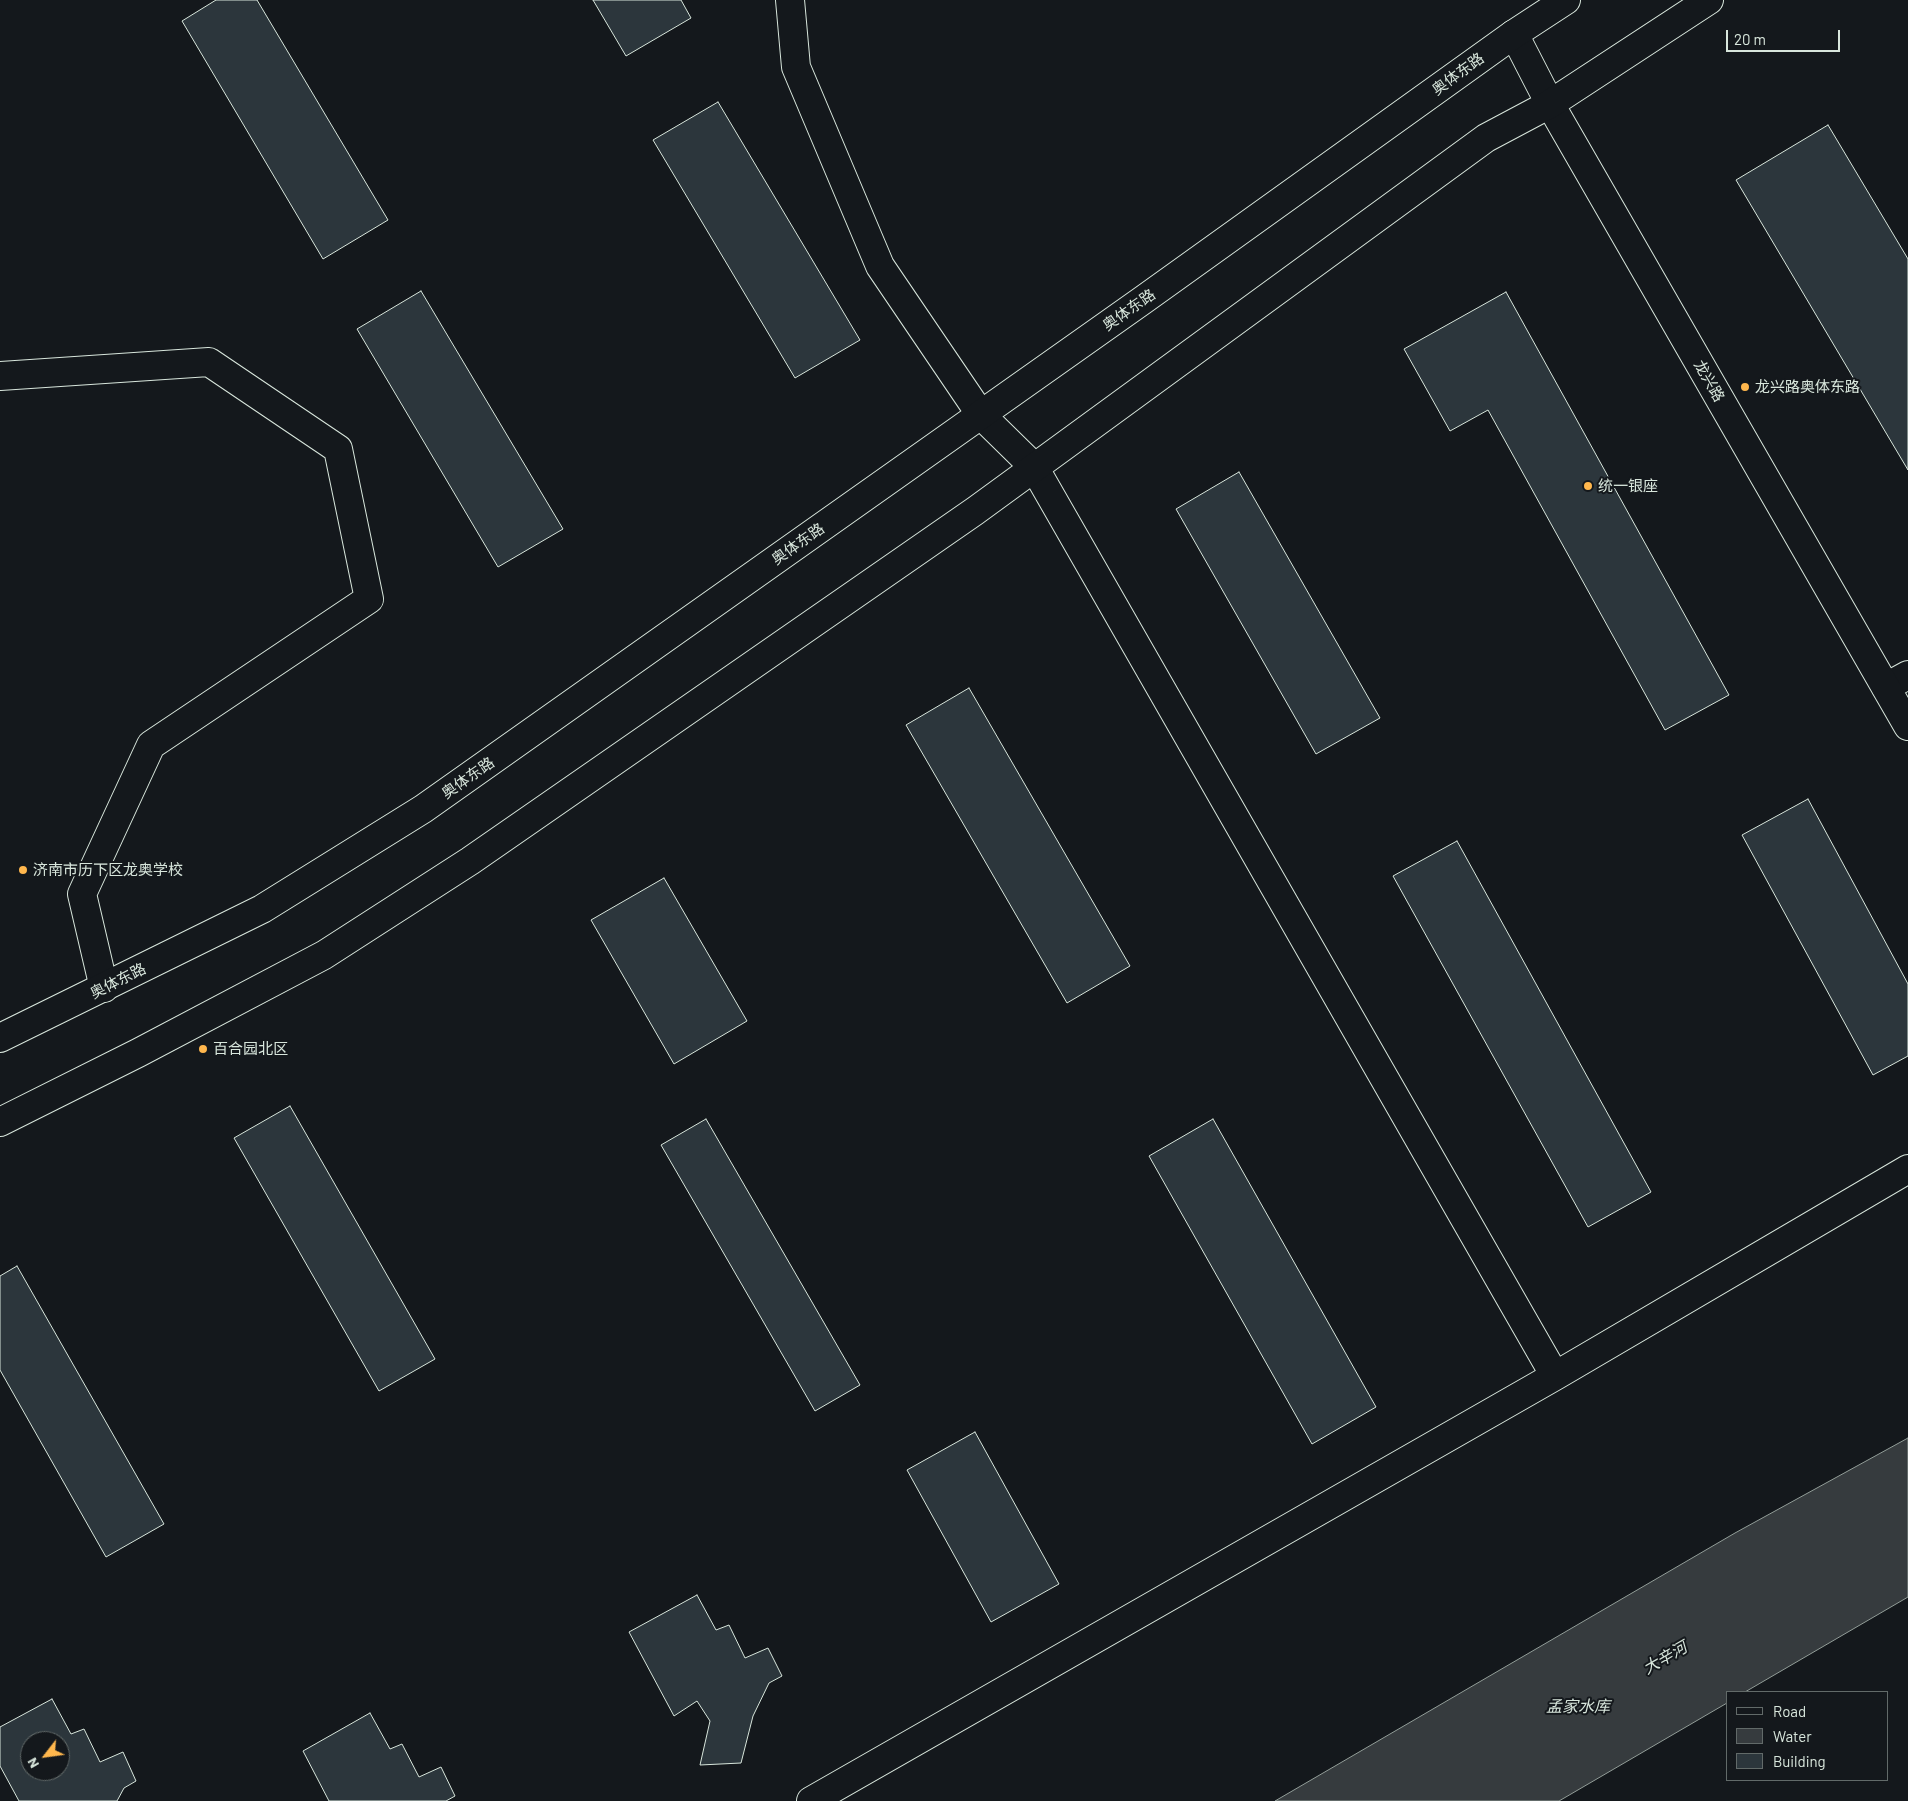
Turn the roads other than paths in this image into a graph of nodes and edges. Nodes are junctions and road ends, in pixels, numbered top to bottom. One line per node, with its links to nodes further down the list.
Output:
1 (790, 0): 7 (street)
2 (1566, 0): 4 (street, 奥体东路)
3 (1709, 0): 5 (street)
4 (1514, 34): 5 (street, 龙兴路); 7 (street, 奥体东路)
5 (1550, 104): 8 (street); 9 (street, 龙兴路)
6 (0, 376): 11 (street)
7 (980, 415): 8 (street); 11 (street, 奥体东路)
8 (1034, 467): 13 (street); 15 (street)
9 (1897, 681): 10 (street, 龙兴路)
10 (1908, 726)
11 (104, 988): 12 (street, 奥体东路)
12 (0, 1038)
13 (0, 1122)
14 (1908, 1169): 15 (street)
15 (1554, 1376): 16 (street)
16 (812, 1801)

